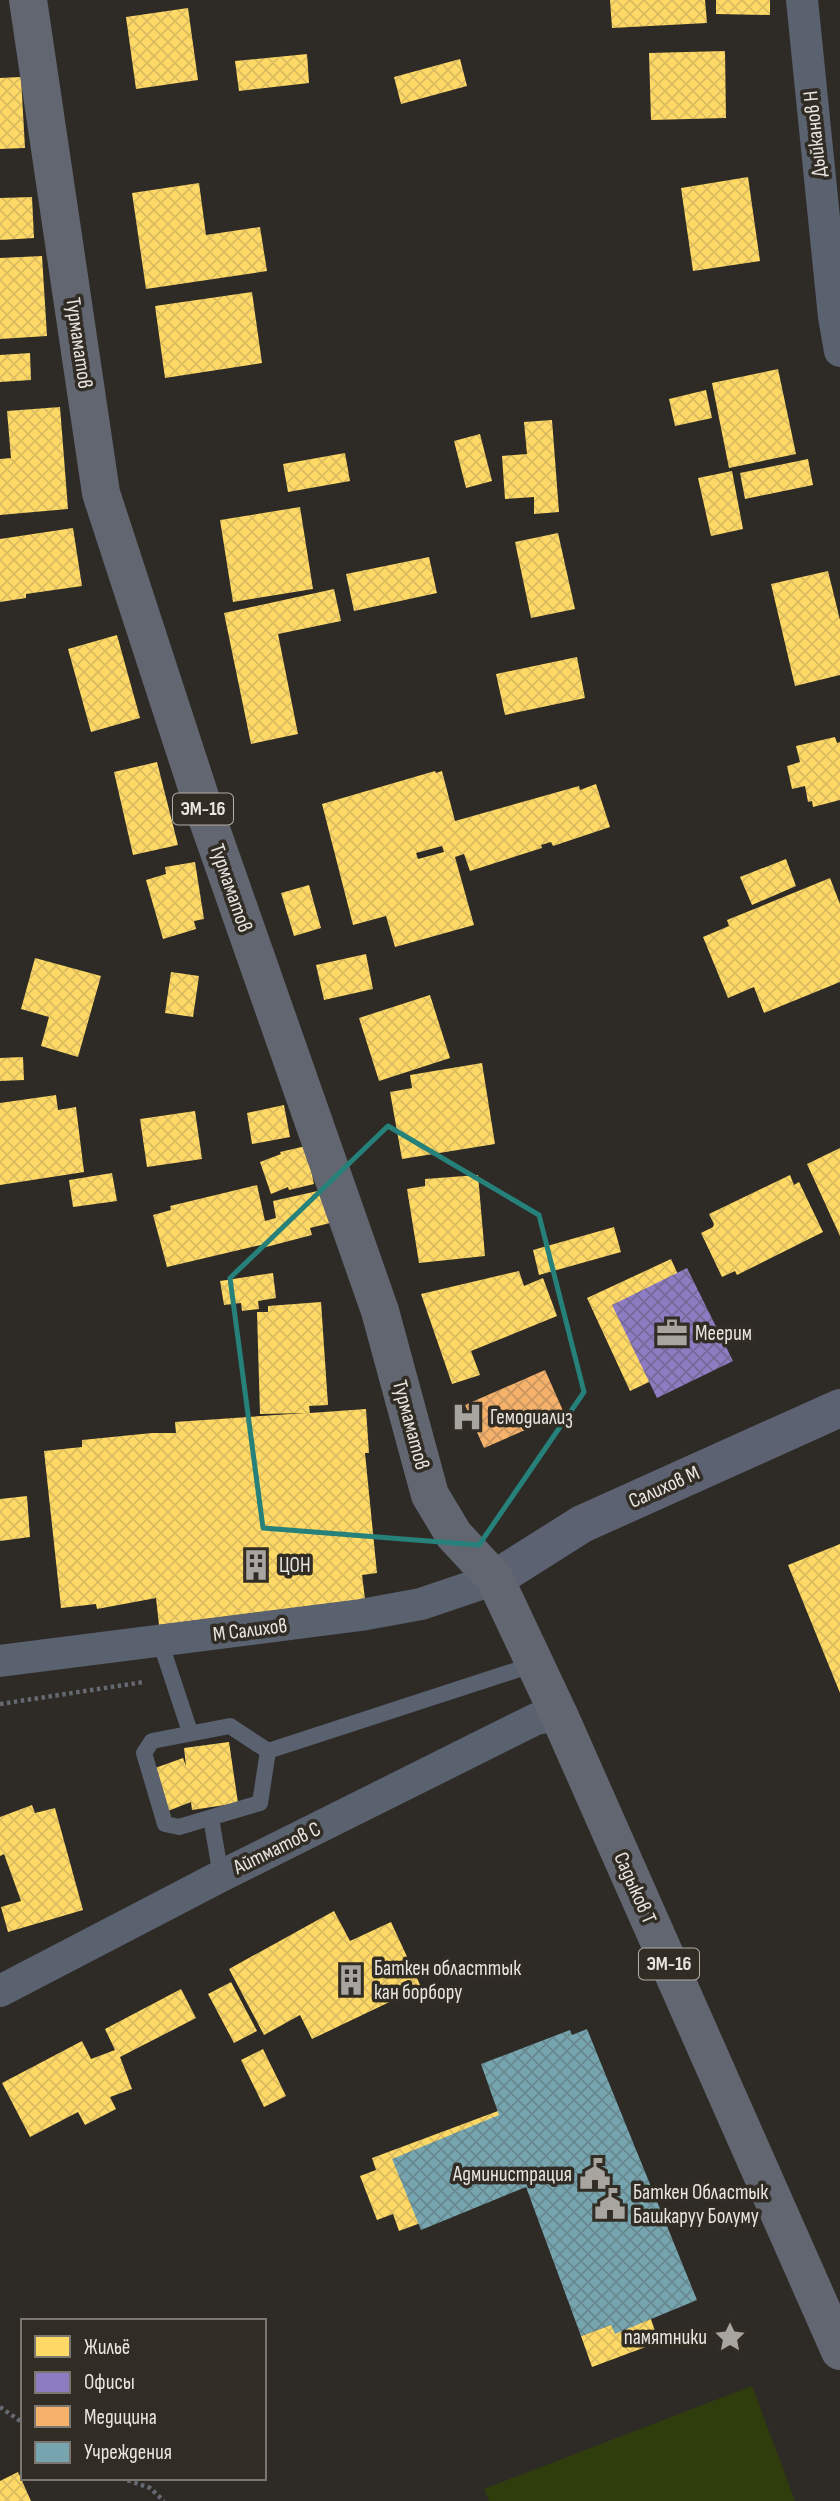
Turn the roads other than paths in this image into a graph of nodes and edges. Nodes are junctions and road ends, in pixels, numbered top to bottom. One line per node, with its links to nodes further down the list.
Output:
1 (28, 0): 5 (highway, Турмаматов / ЭМ-16)
2 (802, 0): 3 (street, Дыйканов Н)
3 (840, 351)
4 (840, 1408): 5 (main road, Салихов М)
5 (495, 1579): 6 (street, М Салихов); 8 (highway, Садыков Т / ЭМ-16)
6 (160, 1641): 7 (street, М Салихов); 10 (lane)
7 (0, 1661)
8 (535, 1664): 9 (highway, Садыков Т / ЭМ-16); 11 (lane)
9 (559, 1715): 13 (street, Айтматов С); 15 (highway, Садыков Т / ЭМ-16)
10 (190, 1732): 11 (lane); 12 (lane)
11 (268, 1751): 12 (lane)
12 (211, 1818): 13 (lane)
13 (221, 1876): 14 (street, Айтматов С)
14 (0, 1991)
15 (840, 2351)

